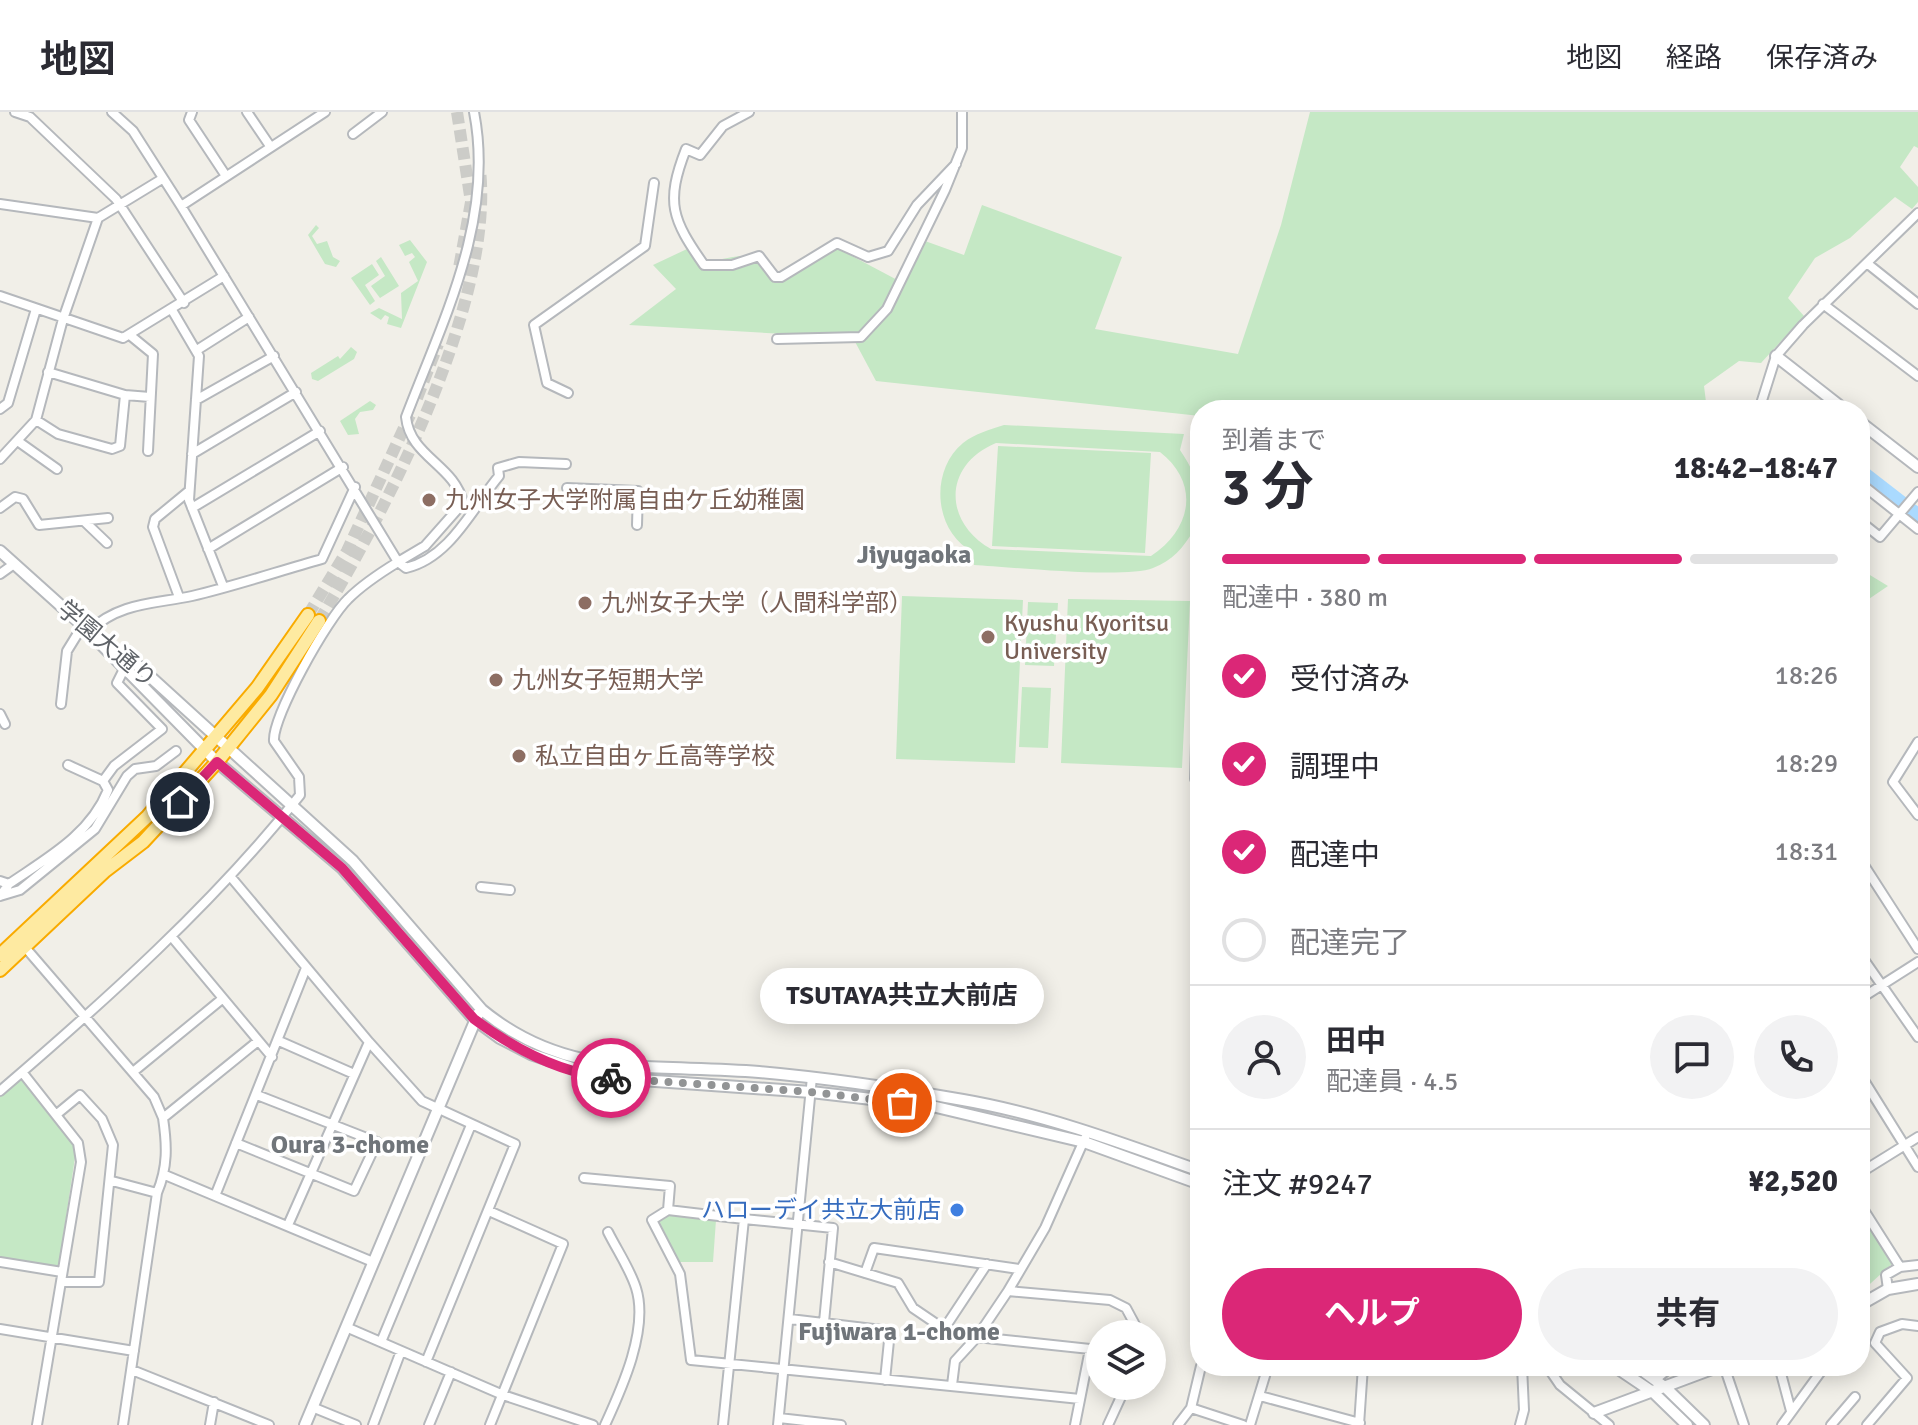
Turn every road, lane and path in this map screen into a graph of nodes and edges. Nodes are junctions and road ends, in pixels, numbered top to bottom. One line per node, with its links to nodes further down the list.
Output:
1 (15, 112): 17 (street)
2 (112, 112): 14 (street)
3 (192, 112): 13 (street)
4 (247, 112): 11 (street)
5 (325, 112): 11 (street)
6 (382, 112): 10 (street)
7 (474, 112): 73 (street)
8 (749, 112): 12 (street)
9 (962, 112): 12 (street)
10 (353, 134)
11 (270, 146): 13 (street)
12 (956, 164): 32 (street)
13 (226, 176): 18 (street)
14 (162, 179): 17 (street); 18 (street)
15 (654, 183): 39 (street)
16 (0, 204): 20 (street)
17 (121, 205): 20 (street); 24 (street)
18 (181, 206): 22 (street)
19 (1918, 213): 21 (street)
20 (98, 218): 30 (street)
21 (1868, 264): 25 (street); 26 (street)
22 (224, 276): 24 (street); 29 (street)
23 (1, 300): 27 (street)
24 (184, 303): 28 (street)
25 (1918, 303)
26 (1823, 304): 35 (street); 37 (street)
27 (36, 309): 30 (street); 45 (street)
28 (172, 310): 31 (street); 33 (street)
29 (249, 317): 33 (street); 34 (street)
30 (63, 319): 31 (street); 36 (street)
31 (131, 336): 41 (street)
32 (777, 339)
33 (197, 350): 42 (street)
34 (274, 356): 38 (street); 42 (street)
35 (1776, 356): 43 (street); 44 (street)
36 (48, 372): 40 (street); 46 (street)
37 (1918, 376)
38 (296, 392): 48 (street); 51 (street)
39 (568, 393)
40 (125, 395): 41 (street); 46 (street)
41 (150, 397): 50 (street)
42 (196, 400): 51 (street)
43 (1765, 400)
44 (1832, 400)
45 (0, 409)
46 (36, 420): 49 (street)
47 (1870, 430): 55 (street)
48 (320, 431): 54 (street); 63 (street)
49 (19, 442): 52 (street); 56 (street)
50 (148, 451)
51 (192, 454): 59 (street)
52 (0, 459)
53 (566, 464): 73 (street)
54 (343, 467): 57 (street); 71 (street)
55 (1918, 467)
56 (57, 469)
57 (355, 487): 73 (street); 76 (street)
58 (567, 488): 67 (street)
59 (189, 491): 63 (street); 77 (street)
60 (1870, 491): 64 (street)
61 (1918, 492): 64 (street)
62 (0, 508): 66 (street)
63 (192, 508): 71 (street)
64 (1901, 515): 68 (street); 69 (street)
65 (108, 518): 66 (street)
66 (84, 521): 70 (street)
67 (637, 525)
68 (1870, 529)
69 (1918, 529)
70 (107, 543)
71 (208, 549): 76 (street)
72 (0, 551): 74 (street, 学園大通り)
73 (398, 562): 91 (street)
74 (14, 564): 75 (street); 78 (street, 学園大通り)
75 (0, 574)
76 (223, 586): 77 (street)
77 (179, 597): 78 (street)
78 (86, 628): 79 (street); 80 (street); 83 (street, 学園大通り)
79 (123, 671): 85 (street); 90 (street)
80 (61, 704)
81 (0, 714): 82 (street)
82 (5, 724)
83 (214, 737): 85 (highway); 86 (street, 学園大通り); 86 (highway)
84 (1918, 742): 92 (street)
85 (203, 748): 88 (street); 102 (highway)
86 (227, 749): 88 (highway); 91 (street, 学園大通り)
87 (176, 751): 96 (street)
88 (217, 762): 93 (street); 100 (highway)
89 (68, 765): 90 (street)
90 (103, 781): 96 (street)
91 (292, 806): 93 (street); 110 (street, 学園大通り)
92 (1918, 815)
93 (282, 819): 95 (street); 112 (street)
94 (1870, 875): 101 (street)
95 (230, 876): 99 (street); 104 (street)
96 (4, 882)
97 (481, 887): 98 (street)
98 (510, 890)
99 (171, 936): 109 (street); 111 (street)
100 (24, 946): 105 (highway); 111 (street)
101 (1918, 949)
102 (0, 955)
103 (1918, 962): 107 (street)
104 (306, 968): 115 (street); 116 (street)
105 (0, 970)
106 (1870, 970): 107 (street)
107 (1880, 985): 108 (street); 113 (street)
108 (1870, 992)
109 (222, 999): 114 (street); 119 (street)
110 (482, 1010): 112 (street); 121 (street, 学園大通り)
111 (84, 1015): 118 (street); 119 (street)
112 (474, 1019): 124 (street); 126 (street)
113 (1918, 1037)
114 (258, 1041): 117 (street); 128 (street)
115 (279, 1041): 117 (street); 120 (street)
116 (369, 1042): 120 (street); 126 (street)
117 (272, 1057): 125 (street)
118 (22, 1072): 123 (street); 127 (street)
119 (133, 1072): 128 (street)
120 (354, 1074): 129 (street)
121 (812, 1077): 124 (street); 131 (street, 学園大通り)
122 (1870, 1090): 135 (street)
123 (0, 1091)
124 (811, 1092): 133 (street); 150 (street)
125 (257, 1095): 129 (street); 134 (street)
126 (435, 1109): 130 (street); 154 (street)
127 (57, 1114): 143 (street); 160 (street)
128 (163, 1118): 140 (street)
129 (333, 1124): 139 (street); 139 (street)
130 (471, 1125): 147 (street); 175 (street)
131 (1088, 1130): 133 (street); 136 (street, 学園大通り)
132 (1918, 1137): 135 (street)
133 (1084, 1142): 142 (street); 159 (street)
134 (236, 1143): 139 (street); 145 (street)
135 (1904, 1146): 137 (street); 138 (street)
136 (1190, 1167)
137 (1870, 1167)
138 (1918, 1167)
139 (312, 1174): 151 (street)
140 (165, 1175): 144 (street); 145 (street)
141 (584, 1178): 146 (street)
142 (1190, 1180)
143 (112, 1181): 144 (street); 162 (street)
144 (157, 1193): 176 (street)
145 (215, 1196): 151 (street)
146 (668, 1210): 148 (street); 179 (street)
147 (489, 1211): 178 (street); 200 (street)
148 (744, 1219): 150 (street); 179 (street)
149 (1870, 1220): 158 (street)
150 (797, 1224): 155 (street); 167 (street)
151 (288, 1225): 154 (street)
152 (608, 1232): 222 (street)
153 (0, 1262): 160 (street)
154 (373, 1262): 171 (street)
155 (829, 1262): 161 (street); 169 (street)
156 (987, 1264): 159 (street); 161 (street); 161 (street)
157 (1918, 1265): 158 (street)
158 (1900, 1267): 164 (street)
159 (1019, 1269): 165 (street)
160 (62, 1272): 162 (street)
161 (865, 1273)
162 (62, 1282): 174 (street)
163 (1918, 1284): 164 (street)
164 (1888, 1289): 166 (street)
165 (1008, 1291): 168 (street); 173 (street)
166 (1870, 1301)
167 (790, 1319): 169 (street); 180 (street)
168 (1132, 1320)
169 (824, 1322): 195 (street)
170 (1918, 1326): 237 (street)
171 (346, 1327): 175 (street); 206 (street)
172 (0, 1329): 174 (street)
173 (977, 1337): 197 (street); 203 (street)
174 (51, 1339): 176 (street); 212 (street)
175 (381, 1342): 177 (street)
176 (134, 1351): 181 (street)
177 (401, 1351): 178 (street); 218 (street)
178 (426, 1362): 182 (street)
179 (729, 1364): 180 (street); 223 (street)
180 (784, 1369): 195 (street); 210 (street)
181 (132, 1370): 205 (street); 213 (street)
182 (451, 1372): 200 (street); 219 (street)
183 (1199, 1376): 207 (street)
184 (1265, 1376): 201 (street)
185 (1362, 1376): 211 (street)
186 (1522, 1376): 230 (street)
187 (1554, 1376): 209 (street)
188 (1629, 1376): 199 (street)
189 (1650, 1376): 196 (street)
190 (1658, 1376): 196 (street)
191 (1697, 1376): 198 (street)
192 (1726, 1376): 234 (street)
193 (1782, 1376): 208 (street)
194 (1817, 1376): 208 (street)
195 (885, 1380): 197 (street)
196 (1655, 1380): 198 (street)
197 (952, 1385): 203 (street)
198 (1666, 1388): 199 (street); 233 (street)
199 (1654, 1393): 209 (street); 232 (street)
200 (503, 1395): 220 (street); 221 (street)
201 (1260, 1396): 211 (street); 229 (street)
202 (1855, 1397): 236 (street)
203 (1080, 1399): 225 (street)
204 (1120, 1400): 226 (street)
205 (214, 1402): 214 (street); 215 (street)
206 (312, 1407): 216 (street); 217 (street)
207 (1191, 1408): 227 (street); 228 (street)
208 (1791, 1411): 235 (street)
209 (1594, 1413): 231 (street)
210 (779, 1422): 224 (street)
211 (1360, 1424)
212 (37, 1425)
213 (123, 1425)
214 (210, 1425)
215 (269, 1425)
216 (305, 1425)
217 (356, 1425)
218 (373, 1425)
219 (429, 1425)
220 (490, 1425)
221 (593, 1425)
222 (605, 1425)
223 (723, 1425)
224 (841, 1425)
225 (1076, 1425)
226 (1108, 1425)
227 (1178, 1425)
228 (1243, 1425)
229 (1250, 1425)
230 (1520, 1425)
231 (1609, 1425)
232 (1687, 1425)
233 (1704, 1425)
234 (1744, 1425)
235 (1782, 1425)
236 (1831, 1425)
237 (1867, 1425)

